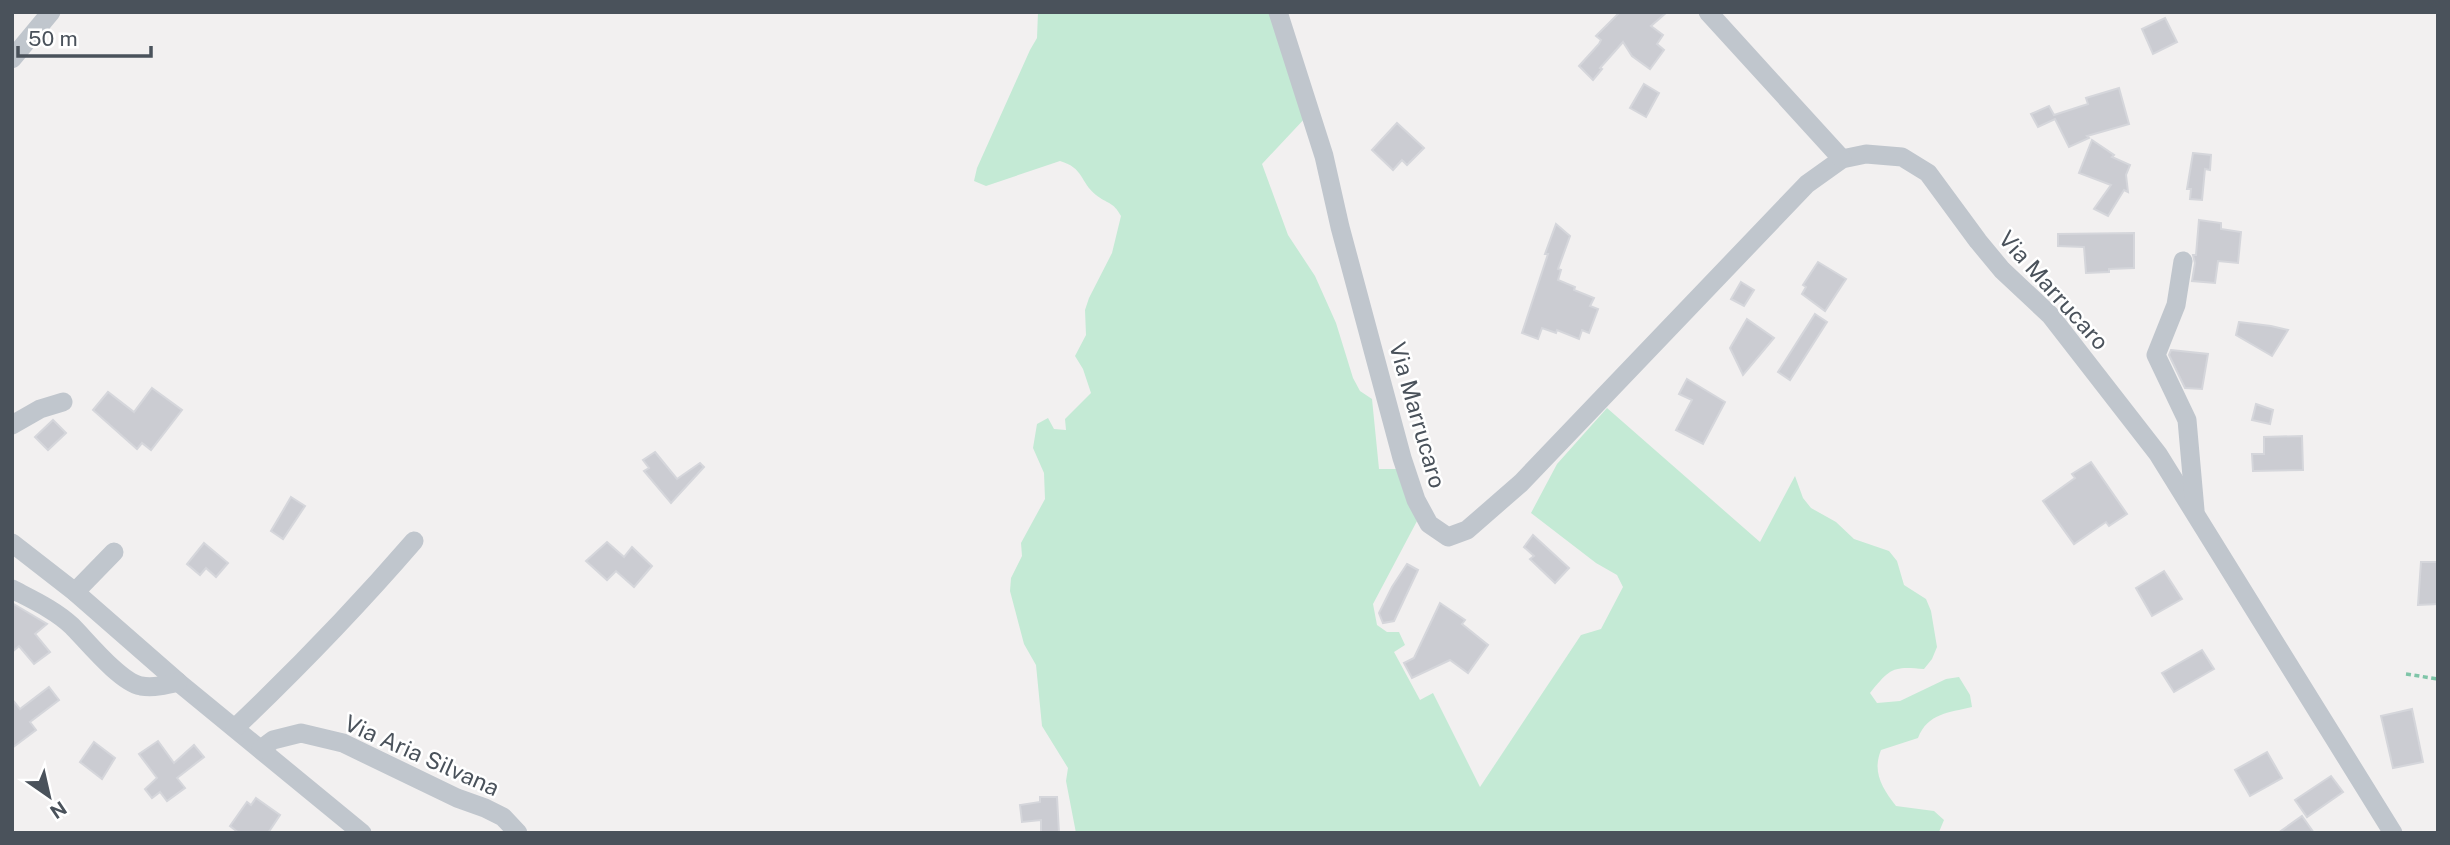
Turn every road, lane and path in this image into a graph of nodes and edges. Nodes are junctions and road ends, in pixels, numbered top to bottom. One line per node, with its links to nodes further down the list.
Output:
1 (51, 12): 4 (street)
2 (1278, 12): 5 (street, Via Marrucaro)
3 (1708, 12): 5 (street)
4 (12, 59)
5 (1842, 159): 9 (street, Via Marrucaro)
6 (2183, 261): 9 (street, Via Marrucaro)
7 (63, 402): 8 (street)
8 (12, 425)
9 (2196, 514): 22 (street, Via Marrucaro)
10 (414, 541): 18 (street)
11 (12, 544): 14 (street)
12 (114, 552): 14 (street)
13 (12, 589): 17 (street)
14 (75, 592): 17 (street)
15 (2406, 674): 16 (path)
16 (2438, 679)
17 (178, 682): 18 (street)
18 (235, 728): 19 (street)
19 (261, 749): 20 (street); 21 (street, Via Aria Silvana)
20 (362, 833)
21 (518, 833)
22 (2393, 833)

